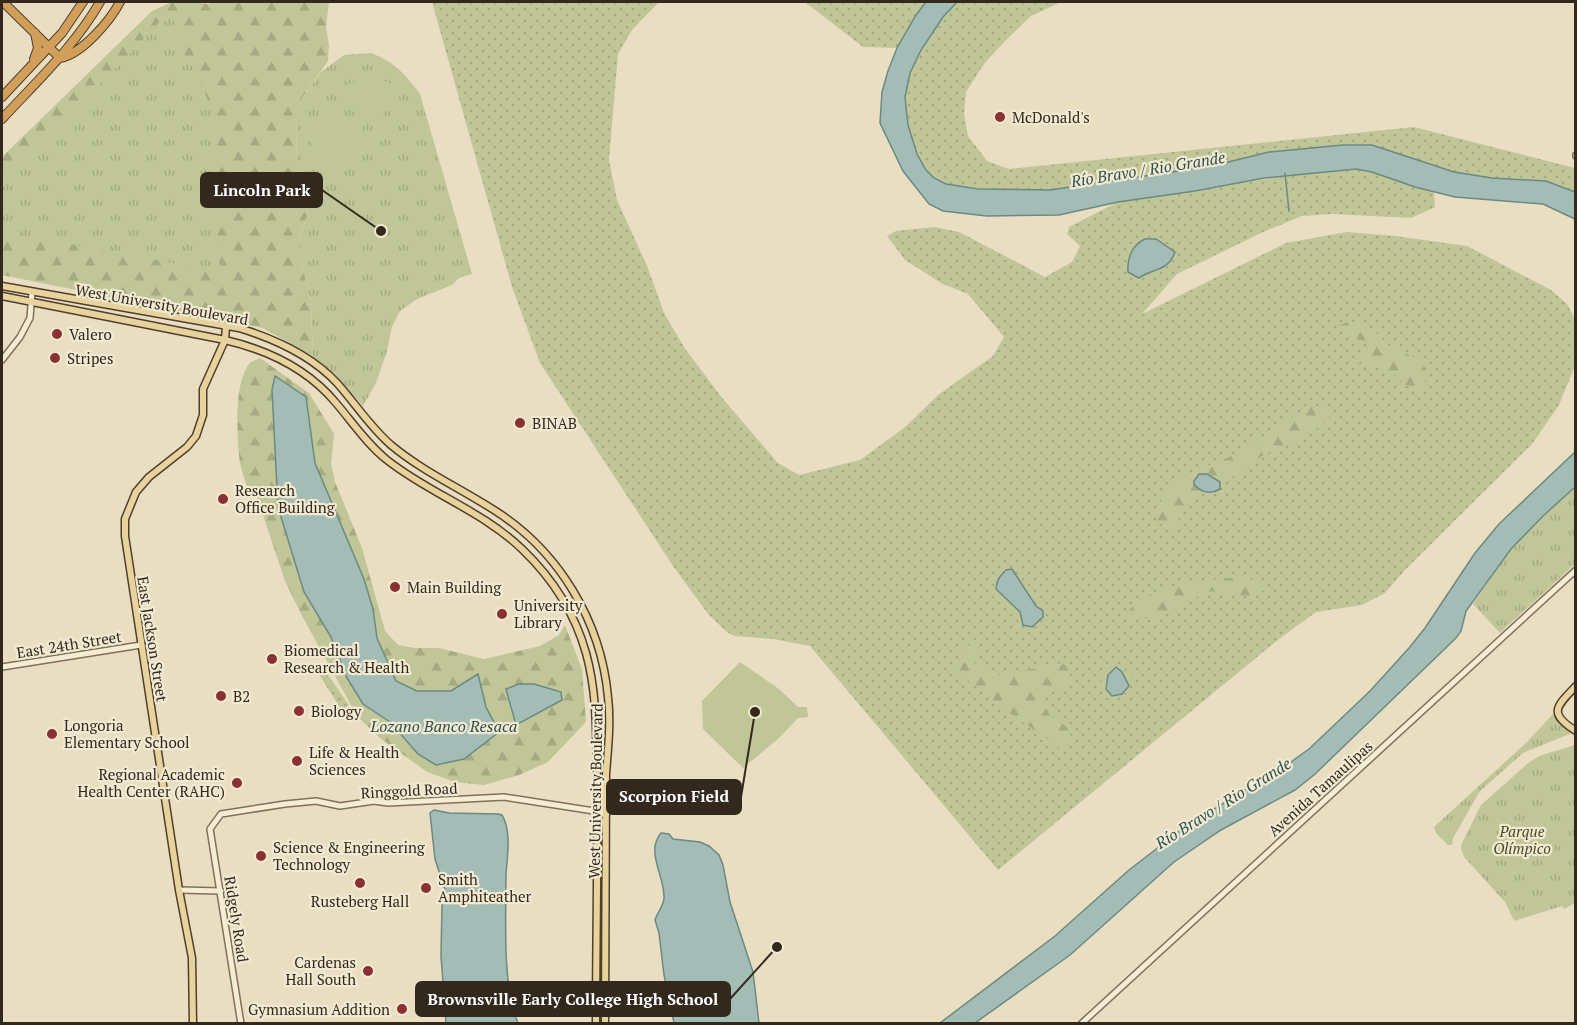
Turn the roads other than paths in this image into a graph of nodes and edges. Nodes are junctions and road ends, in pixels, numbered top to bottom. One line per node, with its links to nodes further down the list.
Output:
1 (3, 2): 5 (highway)
2 (83, 2): 6 (highway)
3 (100, 2): 7 (highway)
4 (120, 2): 7 (highway)
5 (35, 32): 6 (highway); 8 (highway)
6 (49, 46): 7 (highway); 8 (highway)
7 (60, 58): 10 (highway)
8 (28, 69): 9 (highway)
9 (2, 97)
10 (2, 119)
11 (2, 286): 12 (main road, West University Boulevard)
12 (32, 292): 14 (street); 15 (main road, West University Boulevard)
13 (2, 296): 14 (main road, West University Boulevard)
14 (31, 303): 16 (main road, West University Boulevard); 17 (street)
15 (226, 326): 16 (main road, East Jackson Street); 18 (main road, West University Boulevard)
16 (225, 340): 19 (main road, West University Boulevard); 21 (main road, East Jackson Street)
17 (2, 360)
18 (350, 400): 19 (main road); 26 (main road, West University Boulevard)
19 (340, 408): 25 (main road, West University Boulevard)
20 (1575, 570): 34 (street, Avenida Tamaulipas)
21 (141, 645): 22 (street, East 24th Street); 28 (main road, East Jackson Street)
22 (2, 667)
23 (1575, 686): 24 (main road)
24 (1575, 731)
25 (597, 812): 26 (street, Ringgold Road); 27 (street, Ringgold Road); 32 (main road, West University Boulevard)
26 (607, 813): 33 (main road, West University Boulevard)
27 (215, 819): 29 (street, Ridgely Road)
28 (179, 890): 29 (street); 30 (main road, East Jackson Street)
29 (221, 891): 31 (street, Ridgely Road)
30 (193, 1023)
31 (241, 1023)
32 (596, 1023)
33 (605, 1023)
34 (1081, 1023)

